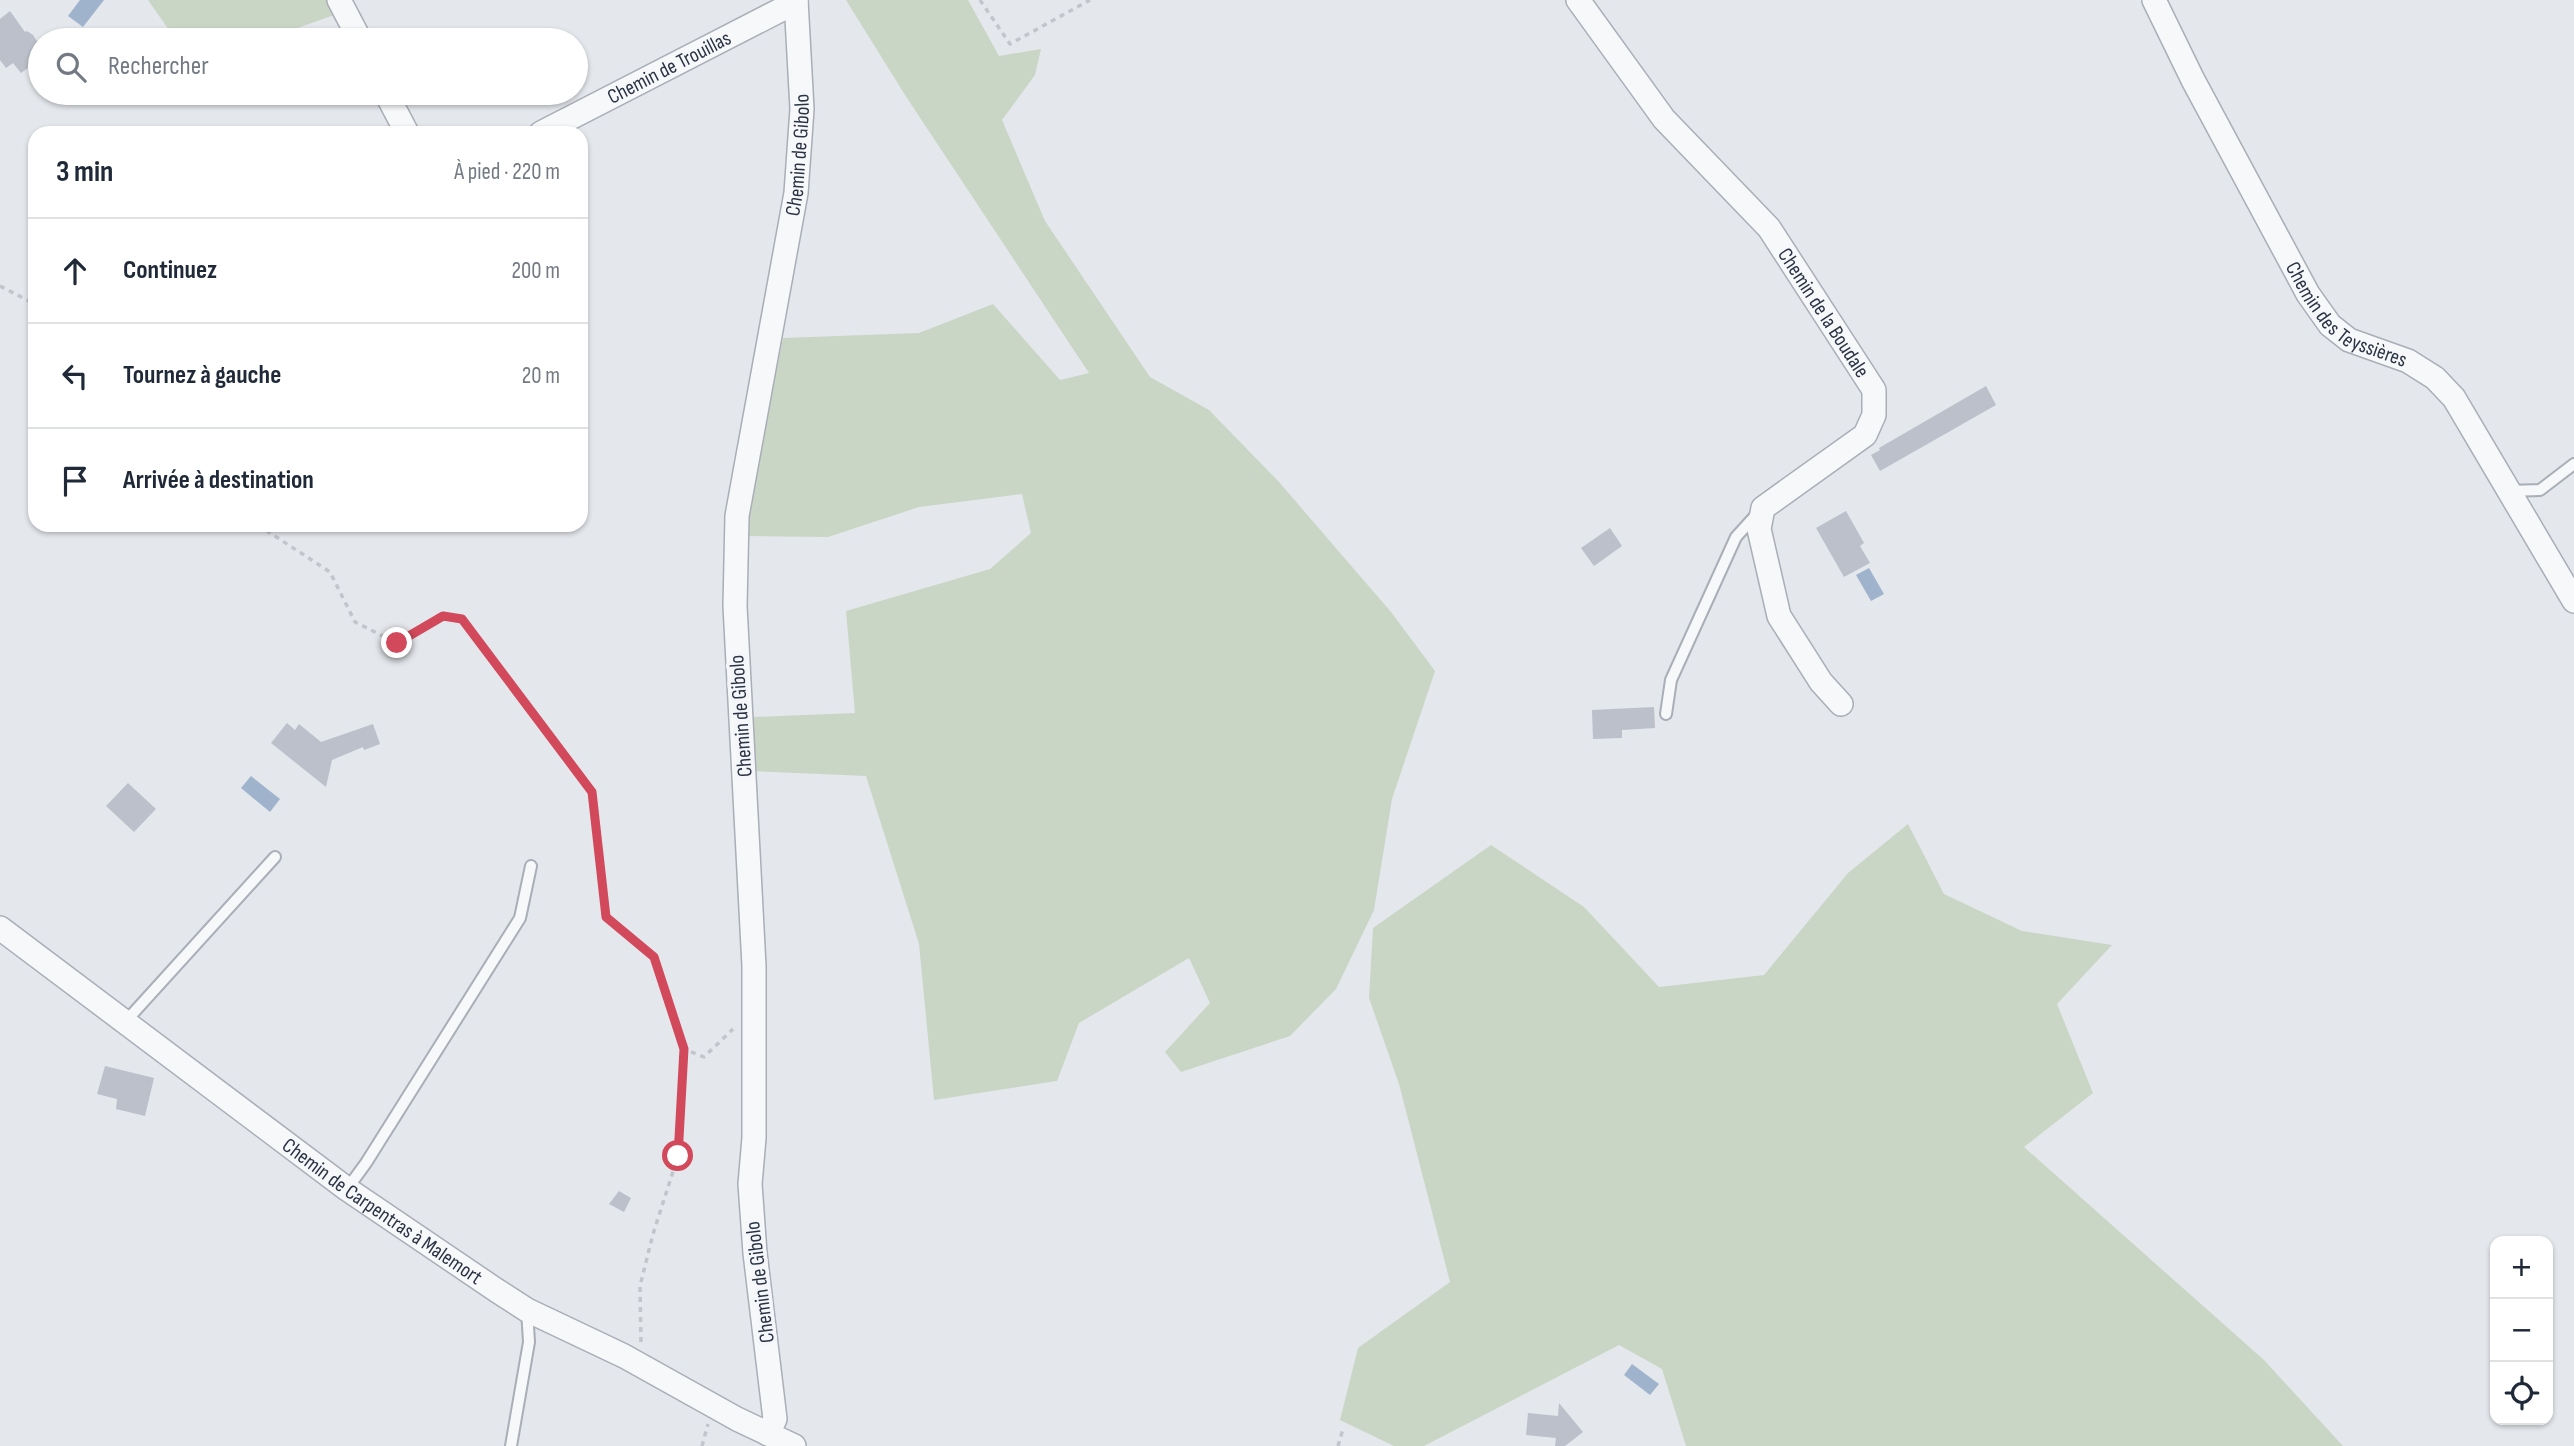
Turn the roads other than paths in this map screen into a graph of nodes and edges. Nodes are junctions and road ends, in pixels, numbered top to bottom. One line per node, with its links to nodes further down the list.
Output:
1 (340, 0): 5 (street)
2 (1578, 0): 11 (street, Chemin de la Boudale)
3 (2154, 0): 10 (street, Chemin des Teyssières)
4 (796, 1): 8 (street, Chemin de Trouillas); 21 (street, Chemin de Gibolo)
5 (354, 28)
6 (392, 105): 7 (street)
7 (403, 126)
8 (555, 126)
9 (2574, 464): 10 (lane)
10 (2509, 491): 12 (street, Chemin des Teyssières)
11 (1763, 508): 13 (street); 14 (lane)
12 (2574, 601)
13 (1841, 704)
14 (1666, 714)
15 (275, 857): 18 (lane)
16 (531, 866): 19 (lane)
17 (0, 928): 18 (street, Chemin de Carpentras à Malemort)
18 (126, 1021): 19 (street, Chemin de Carpentras à Malemort)
19 (347, 1189): 20 (street, Chemin de Carpentras à Malemort)
20 (527, 1310): 21 (street, Chemin de Carpentras à Malemort); 22 (lane)
21 (779, 1441)
22 (511, 1446)

